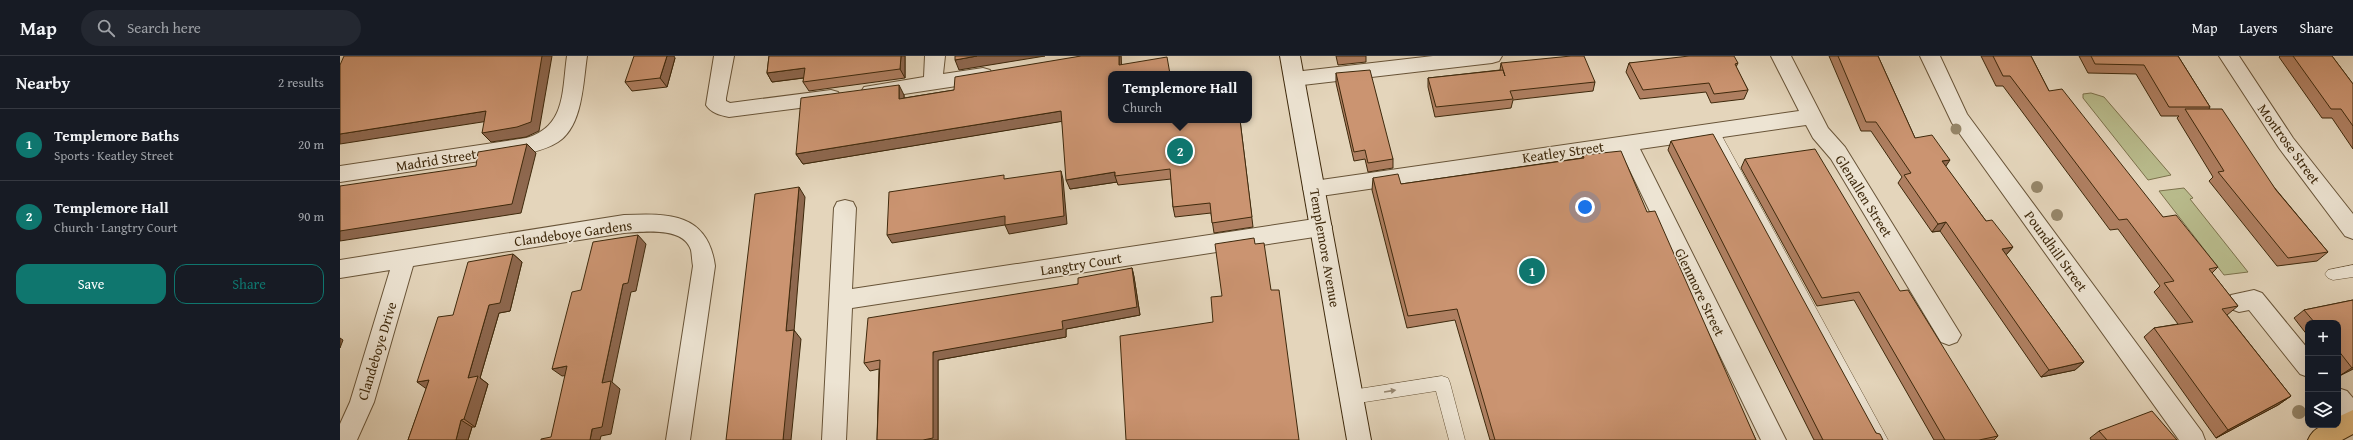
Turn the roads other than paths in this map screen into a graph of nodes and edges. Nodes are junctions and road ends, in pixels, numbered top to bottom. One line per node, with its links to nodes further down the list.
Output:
1 (577, 56): 15 (street, Madrid Street)
2 (724, 56): 11 (street)
3 (936, 56): 11 (street)
4 (1290, 56): 10 (street, Templemore Avenue)
5 (1492, 56): 10 (street)
6 (1781, 56): 12 (street, Glenallen Street)
7 (1930, 56): 39 (street, Poundhill Street)
8 (2229, 56): 19 (street, Montrose Street)
9 (1002, 72): 11 (street)
10 (1294, 79): 16 (street, Templemore Avenue)
11 (933, 83)
12 (1811, 116): 13 (street, Keatley Street); 26 (street, Glenallen Street)
13 (1712, 131): 14 (street, Keatley Street); 38 (lane)
14 (1627, 143): 16 (street, Keatley Street); 37 (street, Glenmore Street)
15 (340, 174)
16 (1314, 189): 18 (street, Templemore Avenue)
17 (845, 208): 24 (street)
18 (1321, 227): 24 (street, Langtry Court); 28 (street, Templemore Avenue)
19 (2353, 230)
20 (404, 260): 21 (street, Clandeboye Gardens); 32 (street, Clandeboye Drive); 33 (street, Clandeboye Gardens)
21 (340, 269)
22 (2353, 271): 23 (lane)
23 (2333, 274)
24 (840, 300): 34 (street)
25 (2239, 302): 27 (street)
26 (1949, 335)
27 (2305, 363)
28 (1352, 397): 35 (street, Templemore Avenue); 36 (lane, one-way to 36)
29 (2341, 402): 30 (street)
30 (2353, 414)
31 (2353, 421): 40 (main road)
32 (345, 440)
33 (678, 440)
34 (834, 440)
35 (1360, 440)
36 (1457, 440)
37 (1774, 440)
38 (1880, 440)
39 (2193, 440)
40 (2320, 440)

